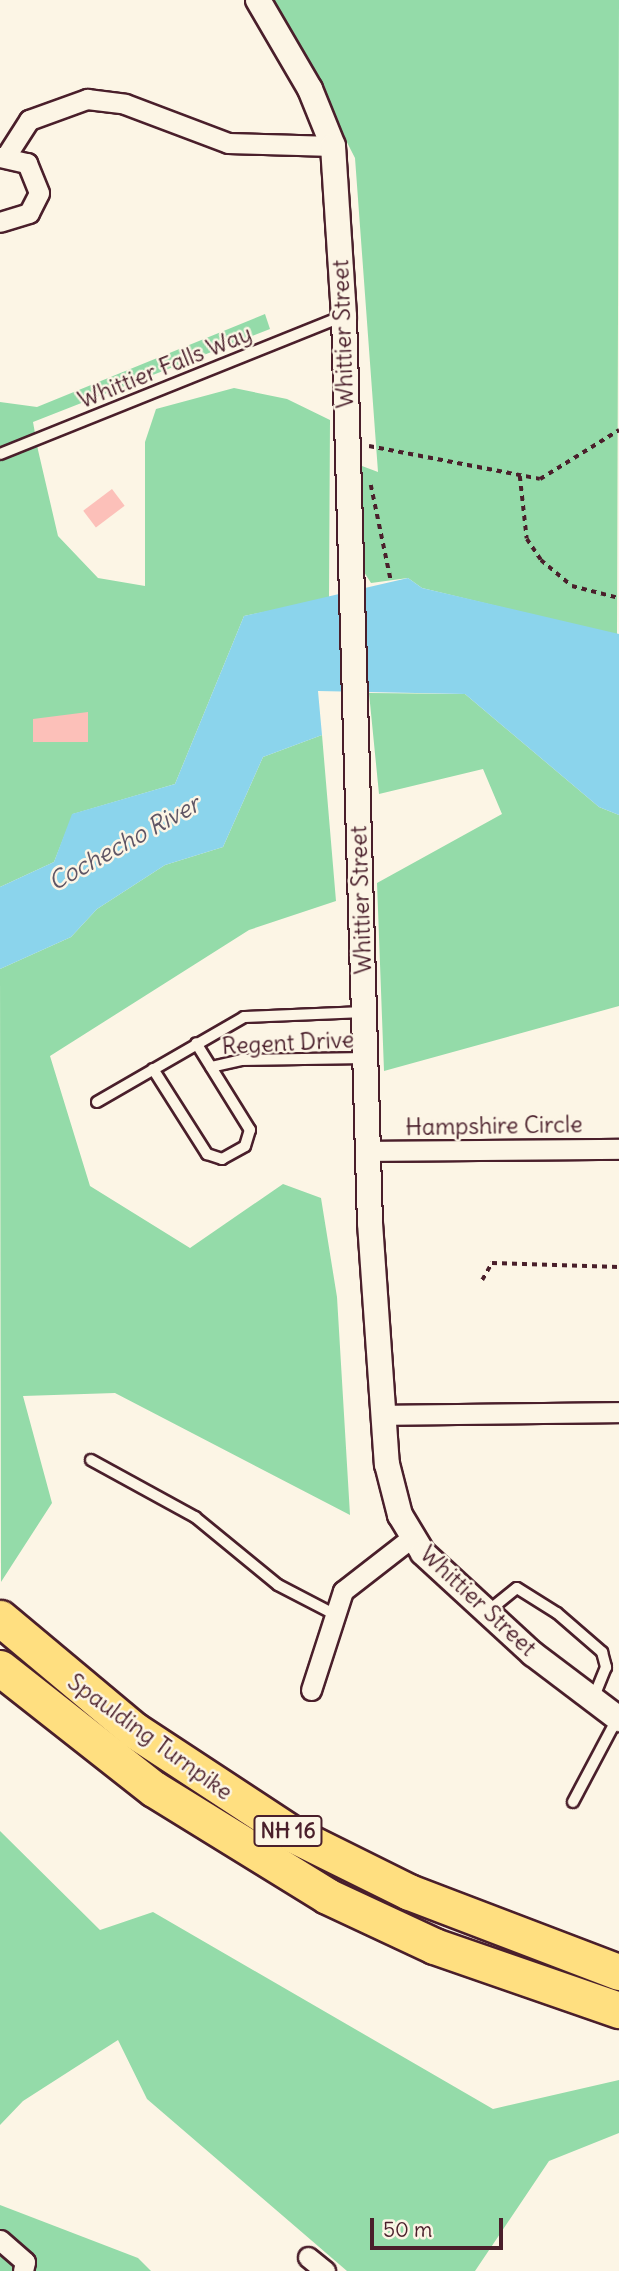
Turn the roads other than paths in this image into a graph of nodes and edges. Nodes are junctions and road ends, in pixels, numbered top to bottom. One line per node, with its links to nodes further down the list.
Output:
1 (258, 0): 2 (street, Whittier Street)
2 (333, 146): 3 (street); 5 (street, Whittier Street)
3 (3, 156): 4 (street)
4 (0, 222)
5 (344, 316): 6 (lane, Whittier Falls Way); 7 (street, Whittier Street)
6 (0, 454)
7 (366, 1012): 8 (lane, Regent Drive); 9 (street, Whittier Street)
8 (196, 1043): 10 (lane, Regent Drive); 11 (lane, Regent Drive)
9 (367, 1058): 10 (lane, Regent Drive); 14 (street, Whittier Street)
10 (211, 1067): 11 (lane, Regent Drive)
11 (153, 1069): 12 (lane, Regent Drive)
12 (97, 1102)
13 (619, 1149): 14 (street, Hampshire Circle)
14 (369, 1151): 16 (street, Whittier Street)
15 (619, 1412): 16 (street)
16 (381, 1415): 18 (street, Whittier Street)
17 (90, 1460): 19 (lane)
18 (411, 1538): 19 (street); 20 (street, Whittier Street)
19 (332, 1613): 23 (street)
20 (486, 1614): 24 (street, Whittier Street); 24 (lane)
21 (0, 1618): 27 (highway, Spaulding Turnpike / NH 16)
22 (0, 1668): 28 (highway, Spaulding Turnpike / NH 16)
23 (311, 1690)
24 (593, 1701): 25 (street, Whittier Street)
25 (618, 1719): 26 (lane)
26 (573, 1802)
27 (619, 1972)
28 (619, 2010)
29 (0, 2240): 31 (street)
30 (308, 2257): 32 (street)
31 (23, 2271)
32 (325, 2271)

